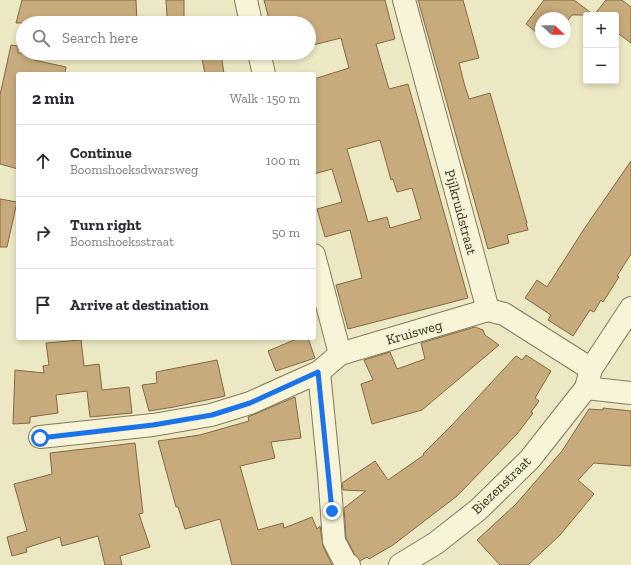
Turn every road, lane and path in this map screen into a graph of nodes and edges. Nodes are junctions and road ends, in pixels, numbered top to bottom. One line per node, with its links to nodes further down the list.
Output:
1 (246, 0): 3 (street)
2 (404, 0): 8 (street, Pijlkruidstraat)
3 (249, 16)
4 (261, 60): 5 (street)
5 (264, 72)
6 (316, 263): 9 (street)
7 (631, 308): 11 (street, Biezenstraat)
8 (488, 310): 9 (street, Kruisweg); 11 (street)
9 (340, 354): 10 (street)
10 (318, 372): 13 (street); 14 (street)
11 (588, 378): 12 (street); 15 (street, Biezenstraat)
12 (631, 393)
13 (40, 438)
14 (349, 565)
15 (400, 565)

